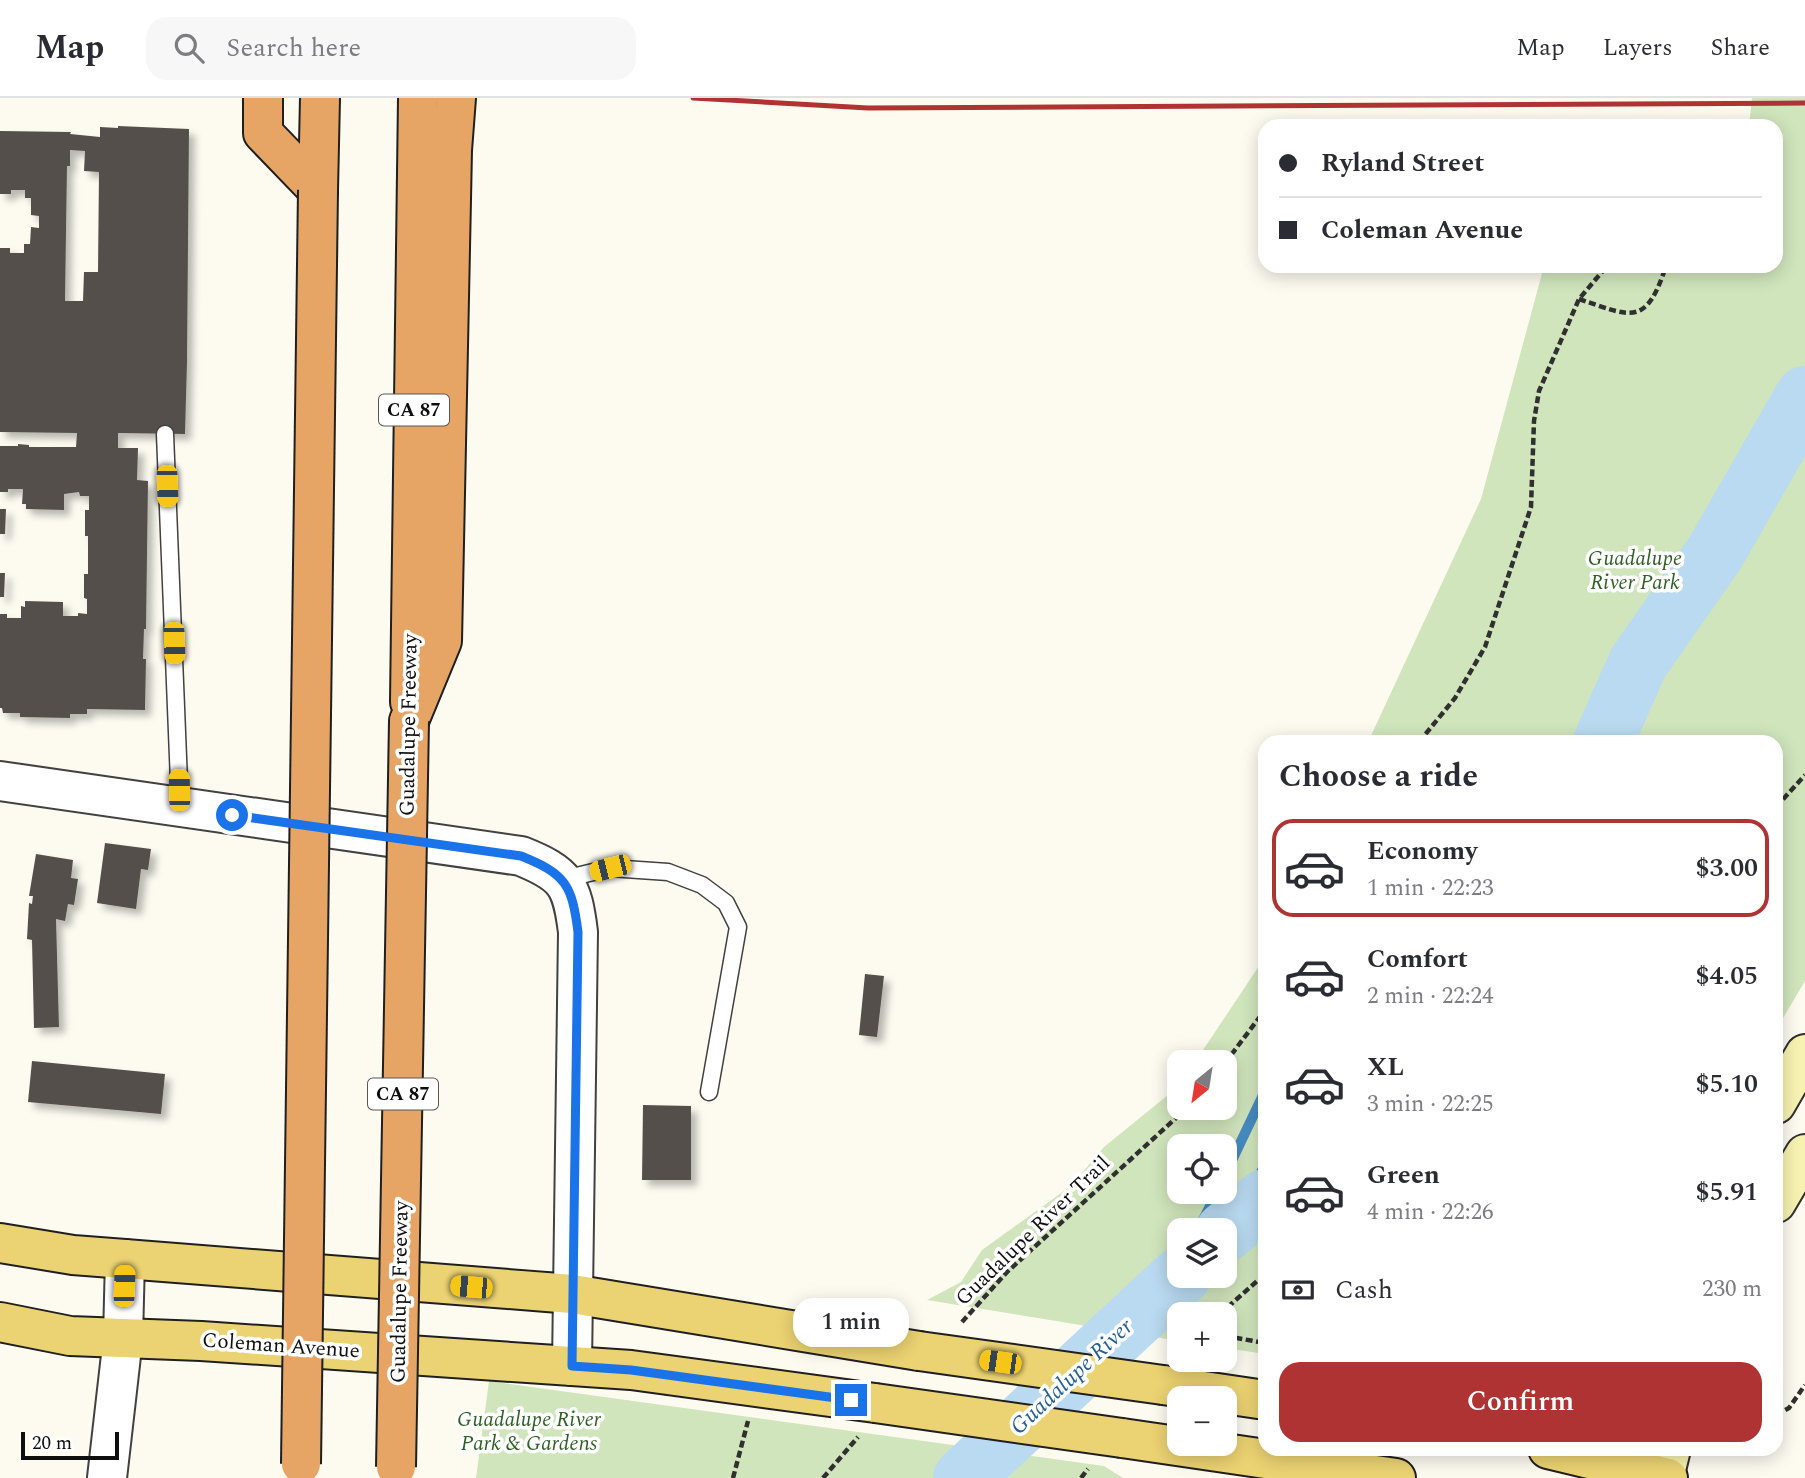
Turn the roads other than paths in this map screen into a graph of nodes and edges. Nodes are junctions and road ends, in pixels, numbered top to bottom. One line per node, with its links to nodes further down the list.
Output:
1 (263, 98): 5 (highway)
2 (320, 98): 5 (highway)
3 (418, 98): 7 (highway, Guadalupe Freeway / CA 87)
4 (456, 98): 7 (highway)
5 (318, 190): 25 (highway, bridge)
6 (165, 434): 9 (lane)
7 (410, 721): 27 (highway, Guadalupe Freeway / CA 87, bridge)
8 (0, 780): 9 (street)
9 (180, 807): 10 (street)
10 (564, 879): 12 (lane); 18 (street)
11 (1805, 1054): 13 (main road)
12 (709, 1092)
13 (1783, 1092)
14 (1805, 1154): 15 (main road)
15 (1783, 1191)
16 (0, 1243): 17 (main road)
17 (125, 1259): 18 (main road); 20 (street)
18 (572, 1294): 21 (street); 22 (main road, bridge)
19 (0, 1322): 20 (main road, Coleman Avenue)
20 (123, 1338): 21 (main road, Coleman Avenue); 28 (street)
21 (572, 1366): 29 (main road, Coleman Avenue, bridge)
22 (1258, 1399)
23 (1581, 1456): 24 (main road)
24 (1619, 1464): 26 (main road)
25 (301, 1471)
26 (1667, 1471)
27 (396, 1472)
28 (107, 1478)
29 (1396, 1478)

